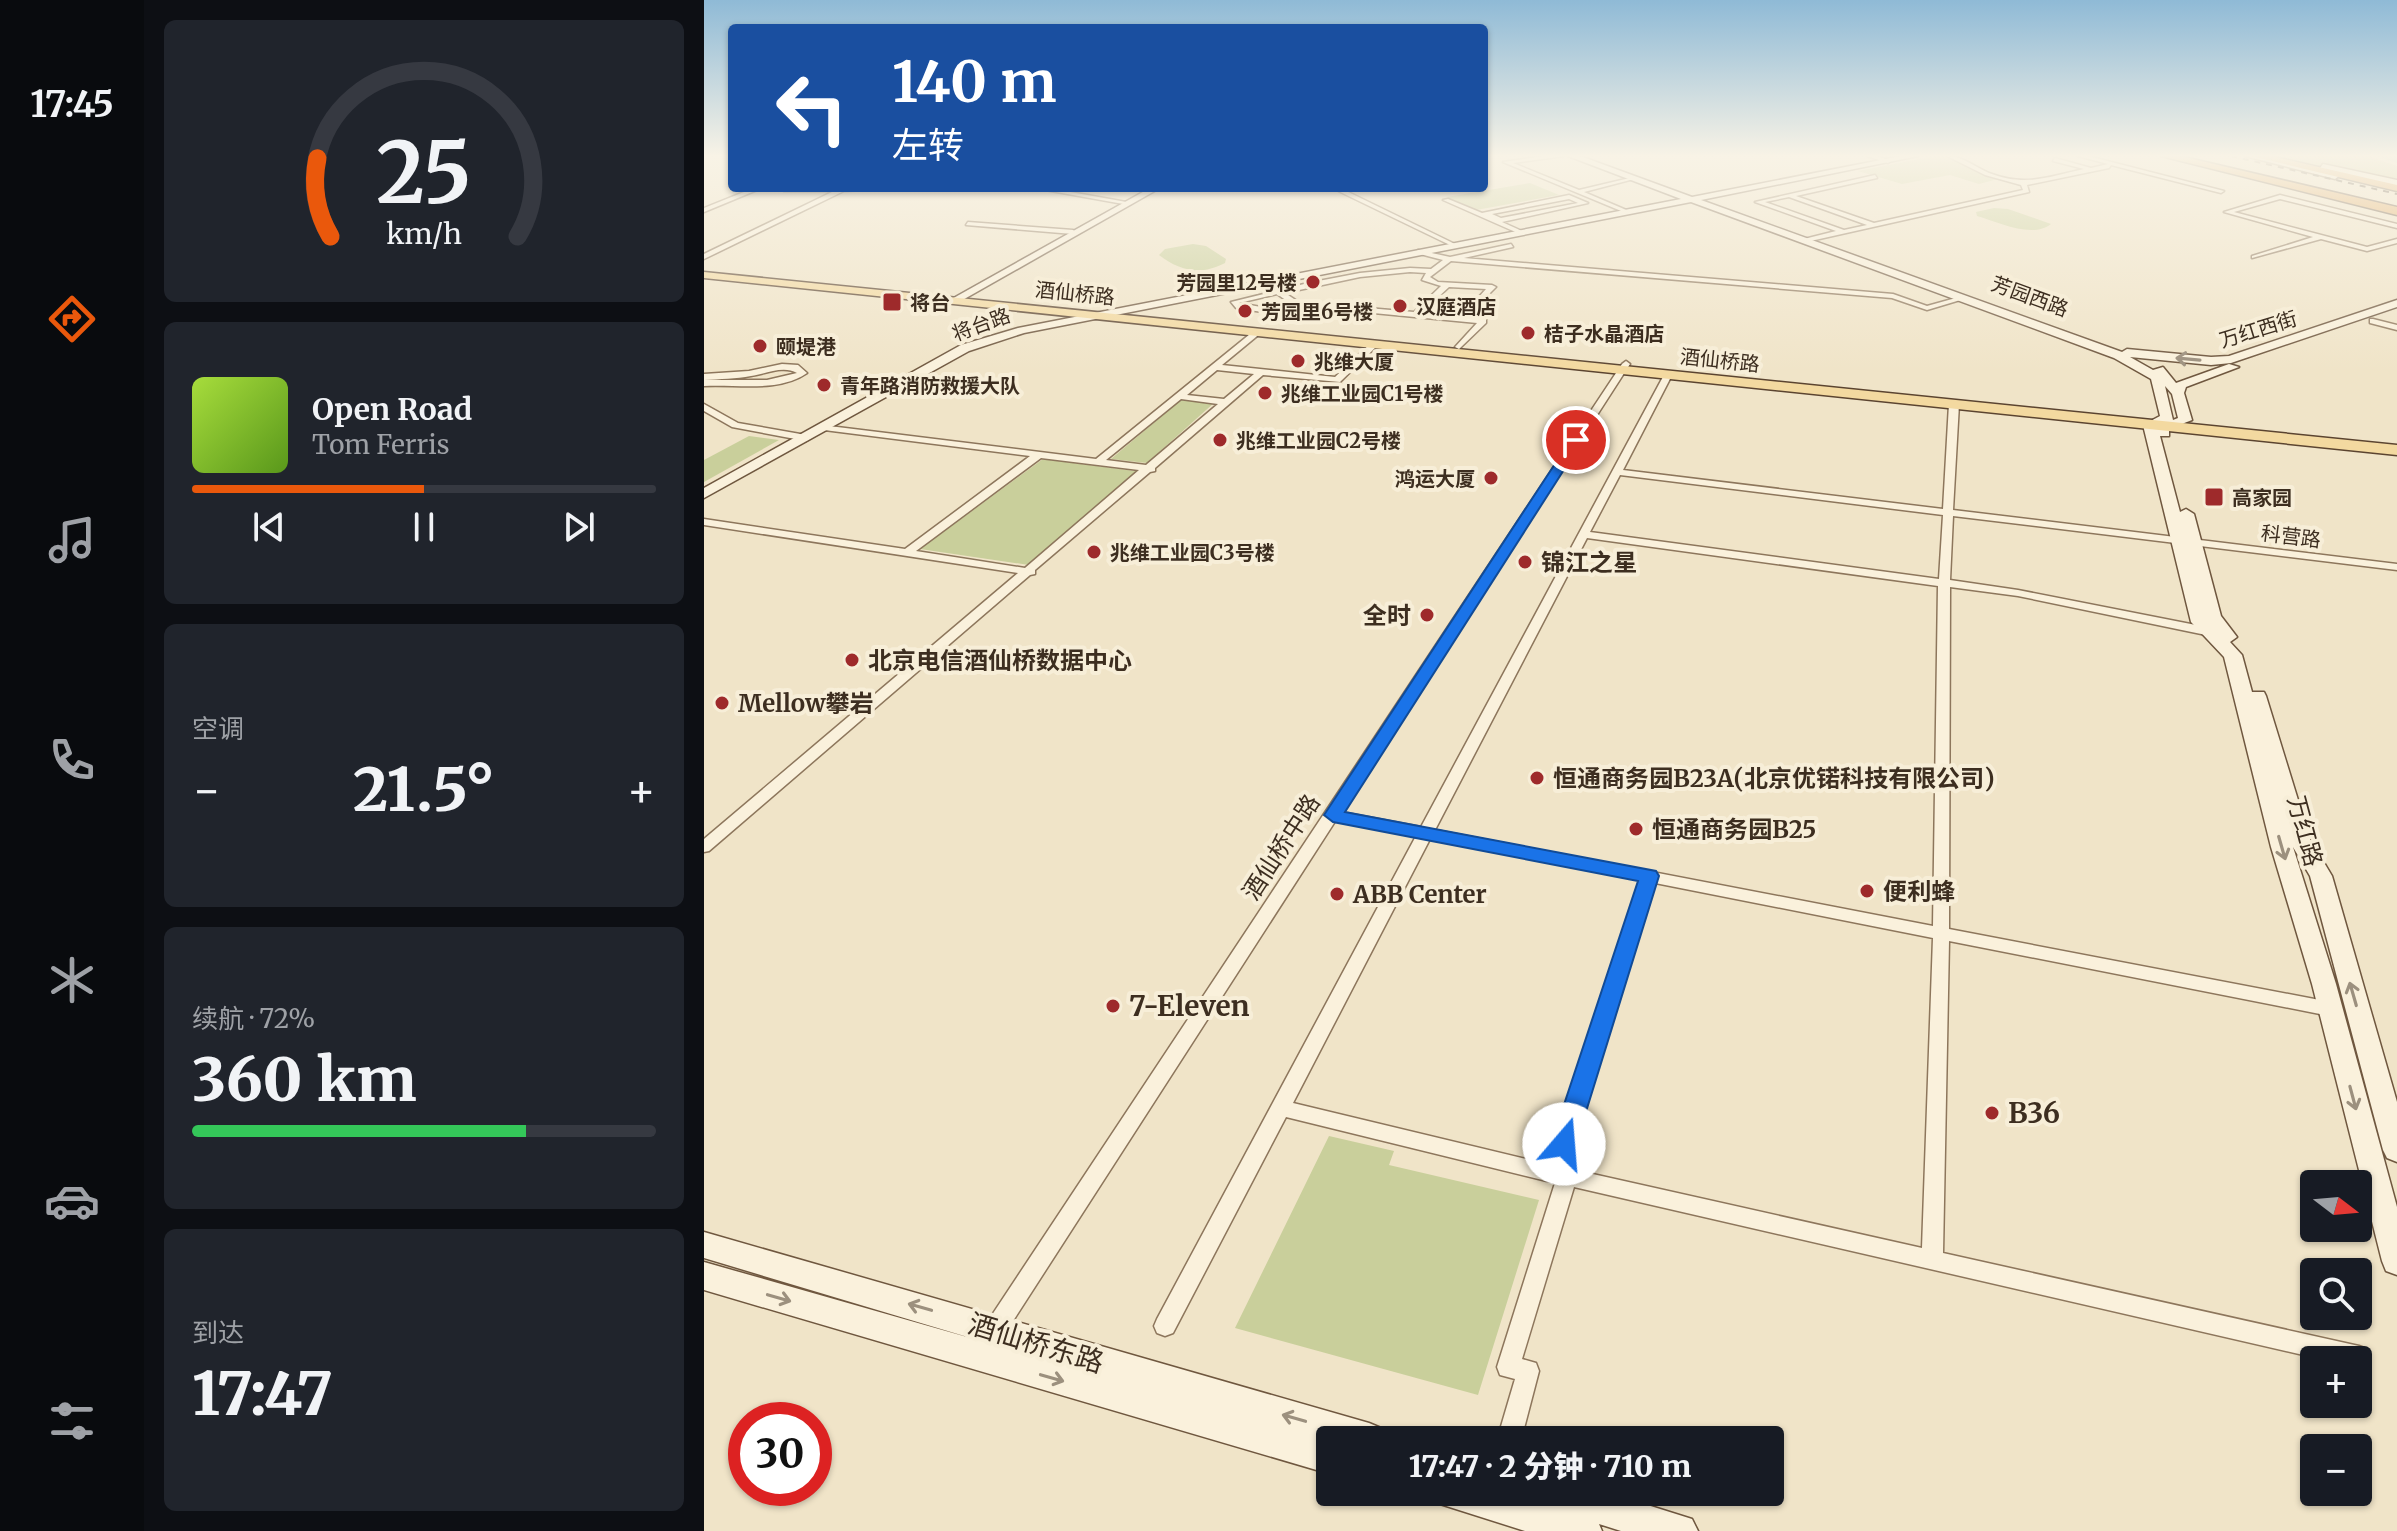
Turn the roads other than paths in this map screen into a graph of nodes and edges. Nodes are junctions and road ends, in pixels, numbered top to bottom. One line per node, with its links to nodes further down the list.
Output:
1 (765, 227): 20 (street)
2 (1013, 227): 11 (street)
3 (1082, 227): 11 (main road)
4 (1417, 227): 17 (street)
5 (1509, 227): 12 (street)
6 (1545, 227): 12 (main road, 将台路)
7 (1778, 227): 15 (main road, 芳园西路)
8 (1831, 227): 13 (street)
9 (1864, 227): 13 (street)
10 (2284, 227): 14 (street)
11 (1073, 232): 28 (main road)
12 (1520, 232): 17 (main road, 将台路)
13 (1844, 232): 15 (street)
14 (2320, 237): 16 (street); 21 (street)
15 (1811, 239): 29 (main road, 芳园西路); 42 (main road, 芳园西路)
16 (2397, 241)
17 (1454, 245): 19 (main road, 将台路)
18 (1511, 246): 22 (street)
19 (1418, 252): 22 (street); 33 (main road, 将台路)
20 (704, 257)
21 (2254, 257)
22 (1446, 260): 23 (street); 24 (street); 29 (street)
23 (1513, 267)
24 (1433, 271): 26 (street); 27 (street)
25 (704, 272): 28 (main road, 酒仙桥路)
26 (1448, 284): 32 (street); 35 (street)
27 (1279, 292): 31 (street); 31 (street)
28 (959, 298): 33 (main road, 酒仙桥路); 36 (main road, 酒仙桥路)
29 (1963, 298): 55 (main road, 芳园西路)
30 (2397, 303): 42 (main road, 万红西街, one-way to 42)
31 (1303, 309): 35 (street)
32 (1472, 309)
33 (1113, 311): 36 (main road, 将台路); 41 (main road, 酒仙桥路)
34 (2397, 312): 37 (main road, 万红西街)
35 (1417, 313): 41 (street)
36 (1092, 314): 39 (main road, 酒仙桥路); 56 (main road, 将台路)
37 (2373, 321): 38 (street); 49 (main road, 万红西街)
38 (2397, 328)
39 (1258, 332): 40 (main road, 酒仙桥路); 43 (street)
40 (1375, 344): 44 (main road, 酒仙桥路); 45 (street)
41 (1459, 347): 44 (main road, 酒仙桥路)
42 (2124, 353): 49 (main road, 芳园西路)
43 (1214, 367): 45 (street); 50 (street)
44 (1624, 367): 46 (main road, 酒仙桥路); 55 (main road, 酒仙桥路); 74 (street, 酒仙桥中路)
45 (1261, 372): 51 (street)
46 (1668, 375): 52 (main road, 酒仙桥路); 63 (street)
47 (704, 377): 48 (street)
48 (704, 383)
49 (2178, 393): 54 (main road, 芳园西路)
50 (1177, 396): 51 (street); 61 (street)
51 (1225, 402): 62 (street)
52 (1954, 404): 55 (main road, 酒仙桥路); 65 (street)
53 (704, 407): 57 (street)
54 (2185, 420): 55 (main road, 酒仙桥路); 58 (main road, 酒仙桥路)
55 (2160, 423): 59 (main road, 酒仙桥路); 68 (main road, 万红路)
56 (824, 427): 57 (main road, 将台路); 60 (street)
57 (806, 438): 64 (main road, 将台路)
58 (2397, 442)
59 (2397, 450)
60 (1038, 455): 61 (street); 69 (street)
61 (1098, 462): 62 (street)
62 (1151, 469): 71 (street)
63 (1616, 472): 65 (street, 科营路); 67 (street)
64 (704, 494)
65 (1946, 514): 68 (street, 科营路); 72 (street)
66 (704, 522): 69 (street)
67 (1586, 535): 72 (street); 75 (street)
68 (2188, 542): 70 (street, 科营路); 73 (main road, 万红路); 81 (main road, 万红路, one-way to 68)
69 (909, 551): 71 (street)
70 (2397, 567)
71 (1031, 572): 76 (street)
72 (1944, 583): 73 (street); 78 (street)
73 (2206, 631): 79 (main road, 万红路, one-way to 79)
74 (1333, 815): 75 (street); 88 (street, 酒仙桥中路)
75 (1428, 834): 77 (street); 80 (street)
76 (704, 847)
77 (1649, 876): 78 (street); 82 (street)
78 (1941, 932): 79 (street); 84 (street)
79 (2330, 1009): 85 (main road, 万红路, one-way to 85)
80 (1282, 1108): 82 (street); 87 (street)
81 (2397, 1150)
82 (1560, 1176): 84 (street); 90 (street)
83 (704, 1245): 88 (main road, 酒仙桥东路, one-way to 83)
84 (1932, 1260): 89 (street)
85 (2397, 1261)
86 (704, 1276): 88 (main road, 酒仙桥东路, one-way to 88)
87 (1165, 1326)
88 (986, 1343): 91 (main road, 酒仙桥东路, one-way to 88); 92 (main road, 酒仙桥东路, one-way to 92)
89 (2311, 1346)
90 (1513, 1426)
91 (1316, 1427)
92 (1316, 1452)
93 (1518, 1506): 95 (main road)
94 (1595, 1506): 96 (main road)
95 (1584, 1531)
96 (1680, 1531)

